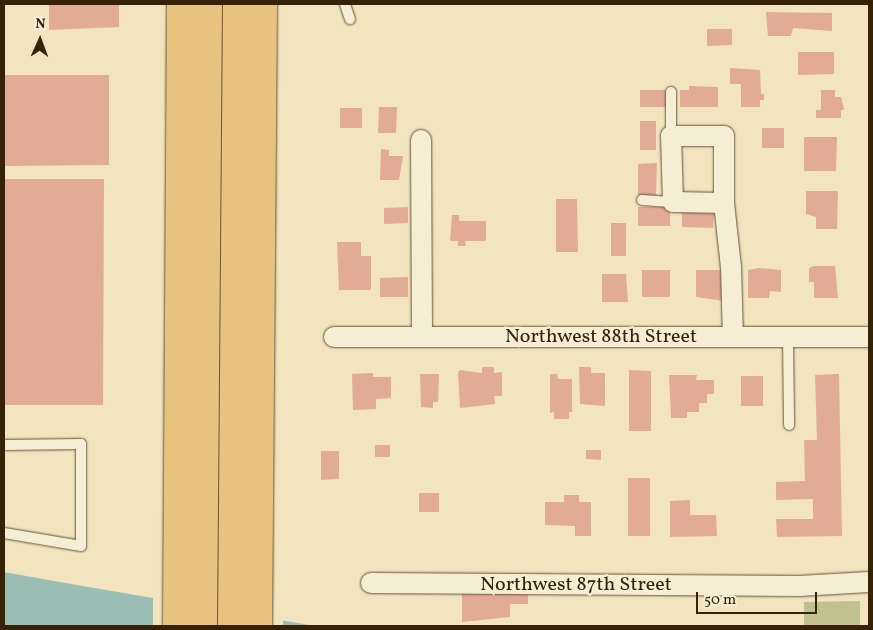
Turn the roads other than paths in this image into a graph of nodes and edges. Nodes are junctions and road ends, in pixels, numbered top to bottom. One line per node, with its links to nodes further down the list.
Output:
1 (181, 4): 23 (highway)
2 (208, 4): 23 (highway)
3 (237, 4): 24 (highway)
4 (263, 4): 24 (highway)
5 (345, 4): 6 (lane)
6 (350, 19)
7 (671, 92): 8 (lane)
8 (672, 136): 11 (street); 12 (street)
9 (421, 140): 14 (street)
10 (642, 200): 11 (lane)
11 (673, 202): 12 (street)
12 (724, 203): 15 (street)
13 (334, 337): 14 (street, Northwest 88th Street)
14 (422, 337): 15 (street, Northwest 88th Street)
15 (733, 337): 16 (street, Northwest 88th Street)
16 (788, 337): 17 (street, Northwest 88th Street); 18 (lane)
17 (869, 337)
18 (789, 425)
19 (4, 445): 20 (lane)
20 (4, 533)
21 (869, 582): 22 (street, Northwest 87th Street)
22 (372, 584)
23 (190, 592): 25 (highway); 26 (highway)
24 (250, 609): 27 (highway)
25 (177, 626)
26 (203, 626)
27 (232, 626)

